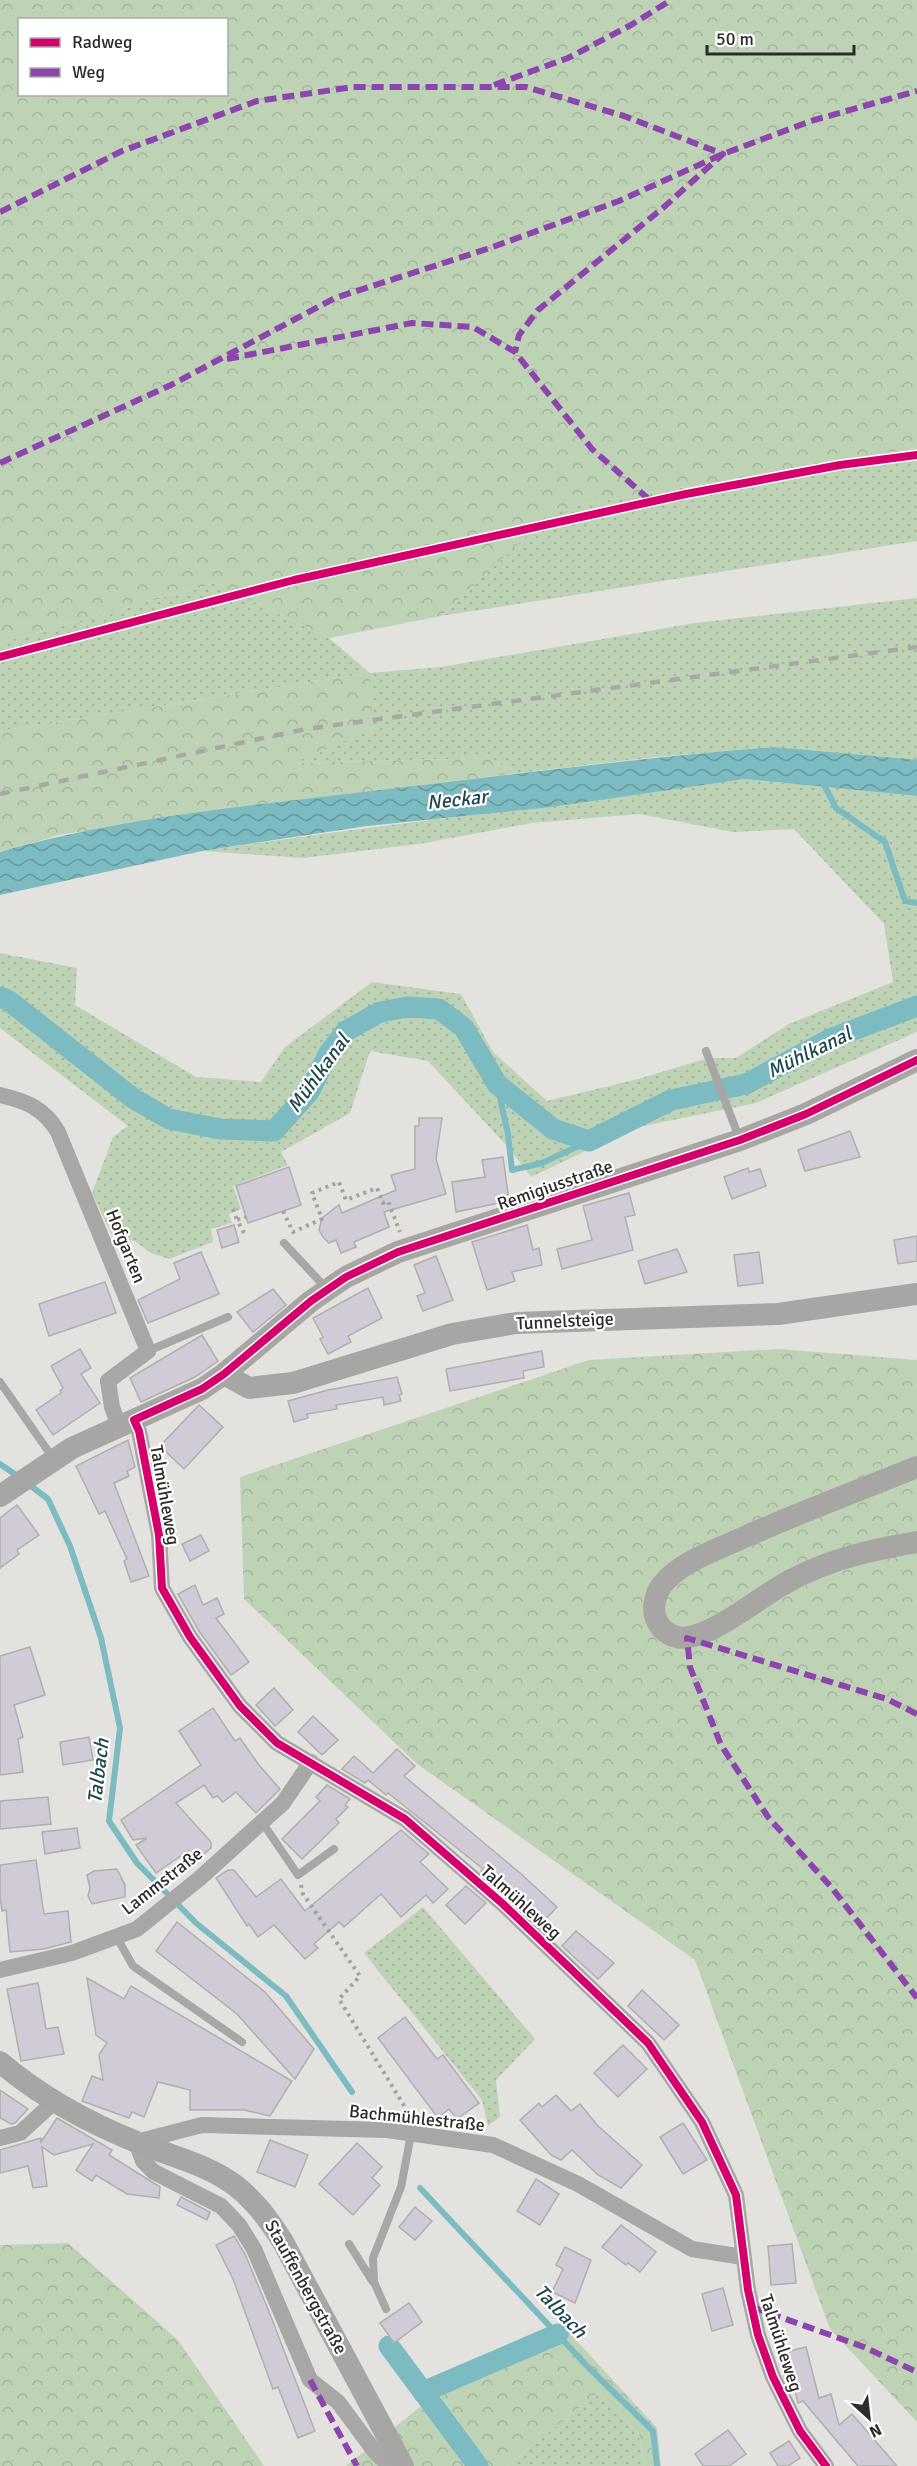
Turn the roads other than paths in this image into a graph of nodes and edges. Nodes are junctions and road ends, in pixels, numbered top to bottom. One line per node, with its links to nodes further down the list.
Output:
1 (706, 1051): 4 (lane)
2 (917, 1060): 4 (street, Remigiusstraße)
3 (0, 1095): 9 (street, Hofgarten)
4 (740, 1140): 6 (street, Remigiusstraße)
5 (284, 1243): 6 (lane)
6 (327, 1290): 10 (street, Remigiusstraße)
7 (917, 1294): 10 (street, Tunnelsteige)
8 (228, 1317): 9 (lane)
9 (148, 1351): 12 (street)
10 (224, 1374): 12 (street, Remigiusstraße)
11 (0, 1382): 13 (lane)
12 (127, 1423): 13 (street, Remigiusstraße); 17 (street, Talmühleweg)
13 (50, 1460): 15 (street, Remigiusstraße)
14 (917, 1467): 16 (street)
15 (3, 1493)
16 (917, 1542)
17 (311, 1762): 18 (street, Lammstraße); 29 (street, Talmühleweg)
18 (262, 1822): 19 (lane); 20 (street, Lammstraße)
19 (334, 1849)
20 (116, 1936): 21 (street, Lammstraße); 22 (lane)
21 (0, 1970)
22 (242, 2042)
23 (0, 2062): 24 (street, Stauffenbergstraße)
24 (54, 2102): 26 (street); 27 (street, Stauffenbergstraße)
25 (417, 2135): 27 (street, Bachmühlestraße); 29 (street, Bachmühlestraße); 30 (lane)
26 (0, 2138)
27 (136, 2142): 32 (street, Stauffenbergstraße); 32 (street, Stauffenbergstraße)
28 (349, 2244): 30 (lane)
29 (742, 2257): 33 (street, Talmühleweg)
30 (374, 2282): 31 (lane)
31 (386, 2309)
32 (407, 2464)
33 (826, 2466)

